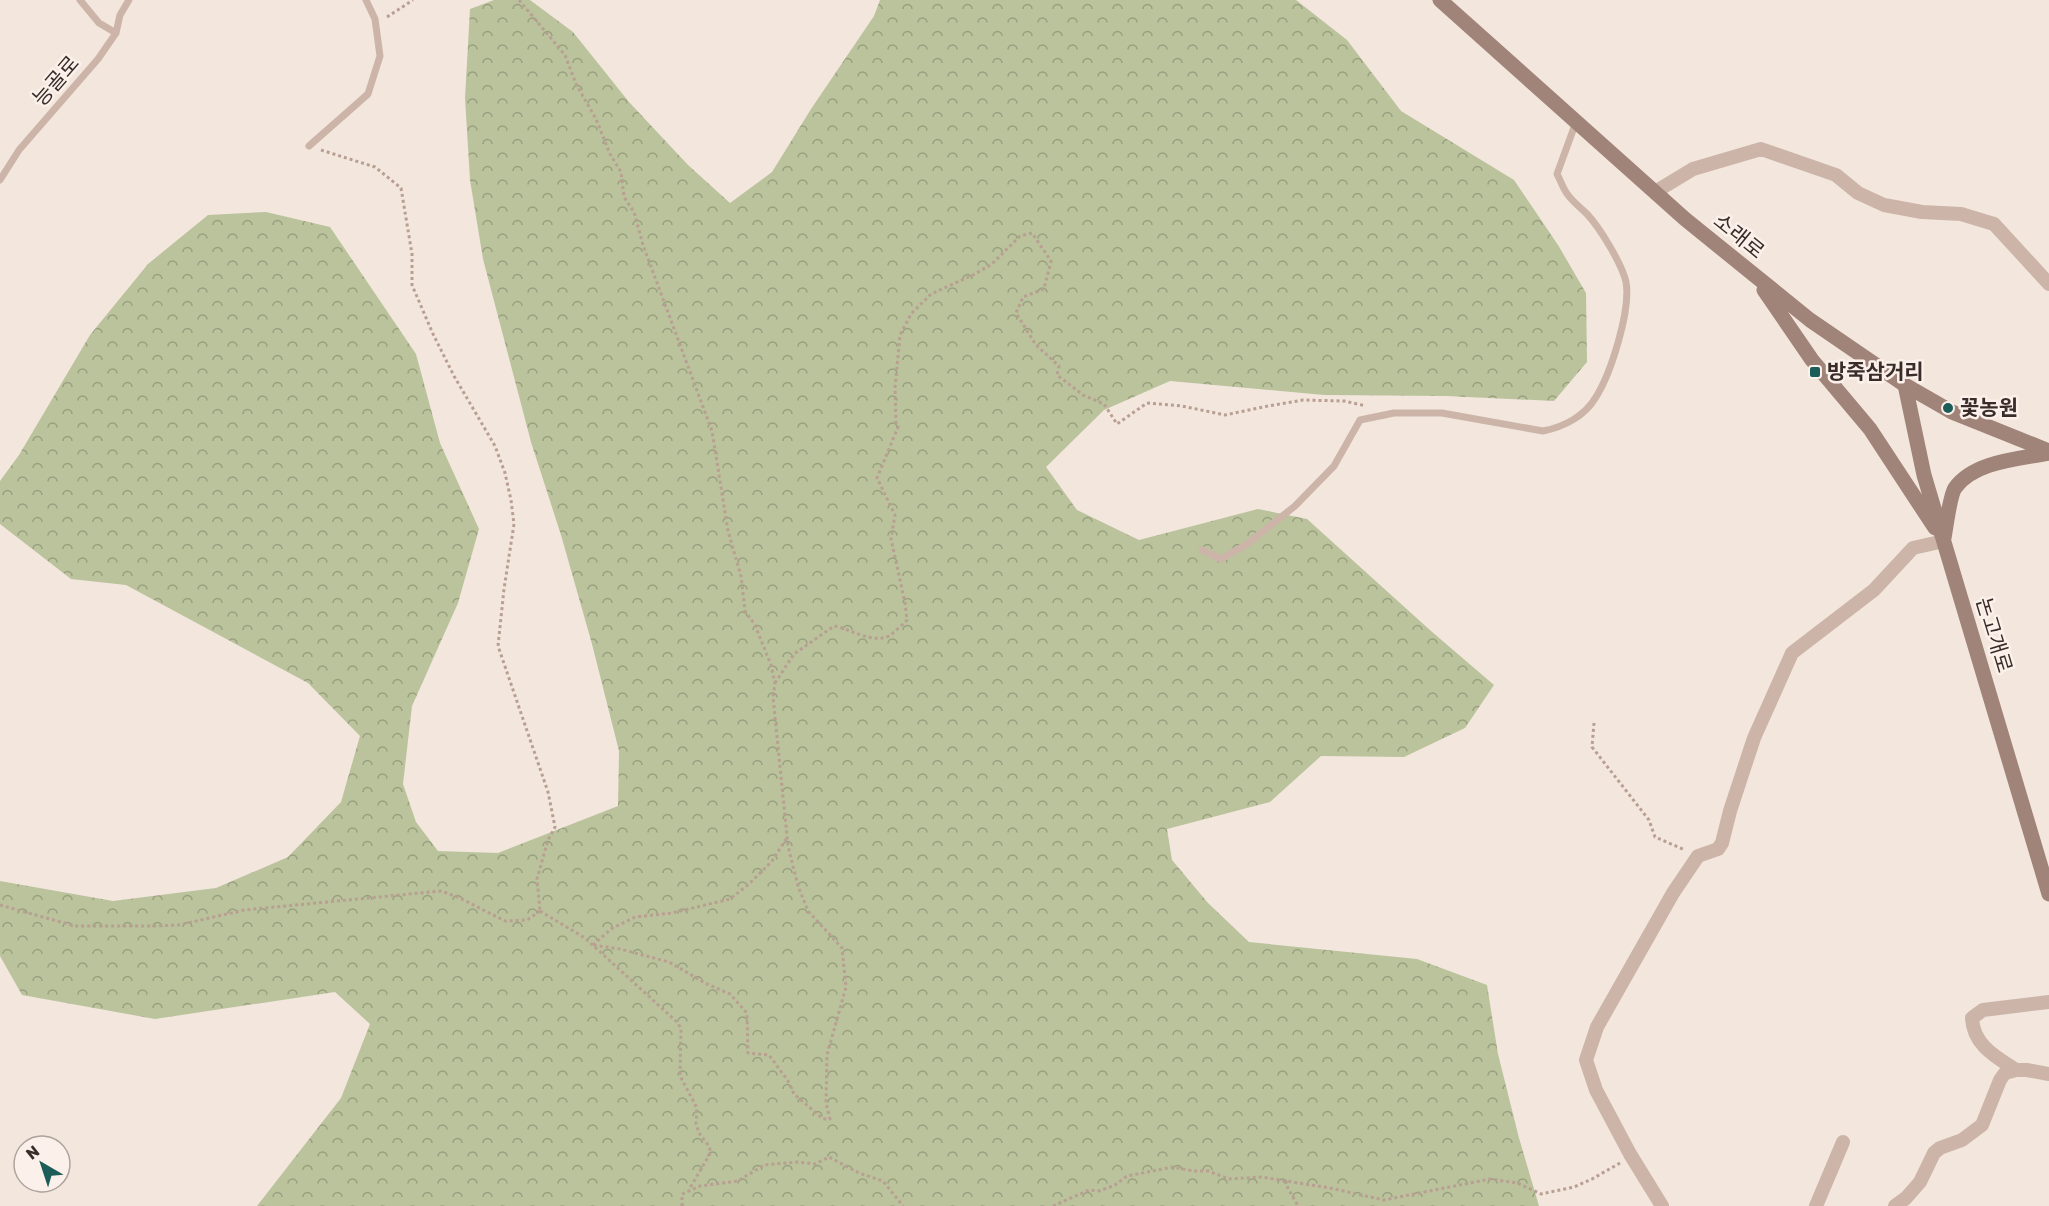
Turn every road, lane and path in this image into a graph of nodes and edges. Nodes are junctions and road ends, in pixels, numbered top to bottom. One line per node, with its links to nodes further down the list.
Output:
1 (80, 0): 8 (lane)
2 (129, 0): 8 (lane, 능골로)
3 (366, 0): 7 (lane)
4 (413, 0): 7 (path)
5 (519, 0): 20 (path)
6 (1440, 0): 9 (main road, 소래로)
7 (375, 20): 10 (lane)
8 (116, 33): 11 (lane, 능골로)
9 (1576, 122): 12 (main road, 소래로); 16 (lane)
10 (309, 146): 26 (path)
11 (0, 180)
12 (1654, 192): 13 (main road, 소래로); 14 (street)
13 (1754, 275): 15 (main road, 소래로); 18 (main road)
14 (2049, 284)
15 (1905, 385): 17 (main road, 소래로); 18 (main road, 논고개로)
16 (1395, 412): 19 (lane); 20 (path)
17 (2049, 452): 18 (main road)
18 (1944, 541): 23 (street); 24 (main road, 논고개로)
19 (1202, 550)
20 (775, 684): 22 (path)
21 (1594, 723): 23 (path)
22 (787, 838): 27 (path); 27 (path)
23 (1698, 856): 32 (street)
24 (2049, 894)
25 (0, 905): 26 (path)
26 (540, 911): 27 (path)
27 (593, 945): 34 (path)
28 (2049, 1002): 29 (street)
29 (2016, 1070): 30 (street); 41 (street)
30 (2049, 1074)
31 (1844, 1142): 40 (street)
32 (1629, 1154): 33 (path); 39 (street)
33 (1284, 1181): 37 (path); 38 (path)
34 (690, 1188): 35 (path); 36 (path)
35 (682, 1206)
36 (903, 1206)
37 (1053, 1206)
38 (1298, 1206)
39 (1662, 1206)
40 (1816, 1206)
41 (1895, 1206)

